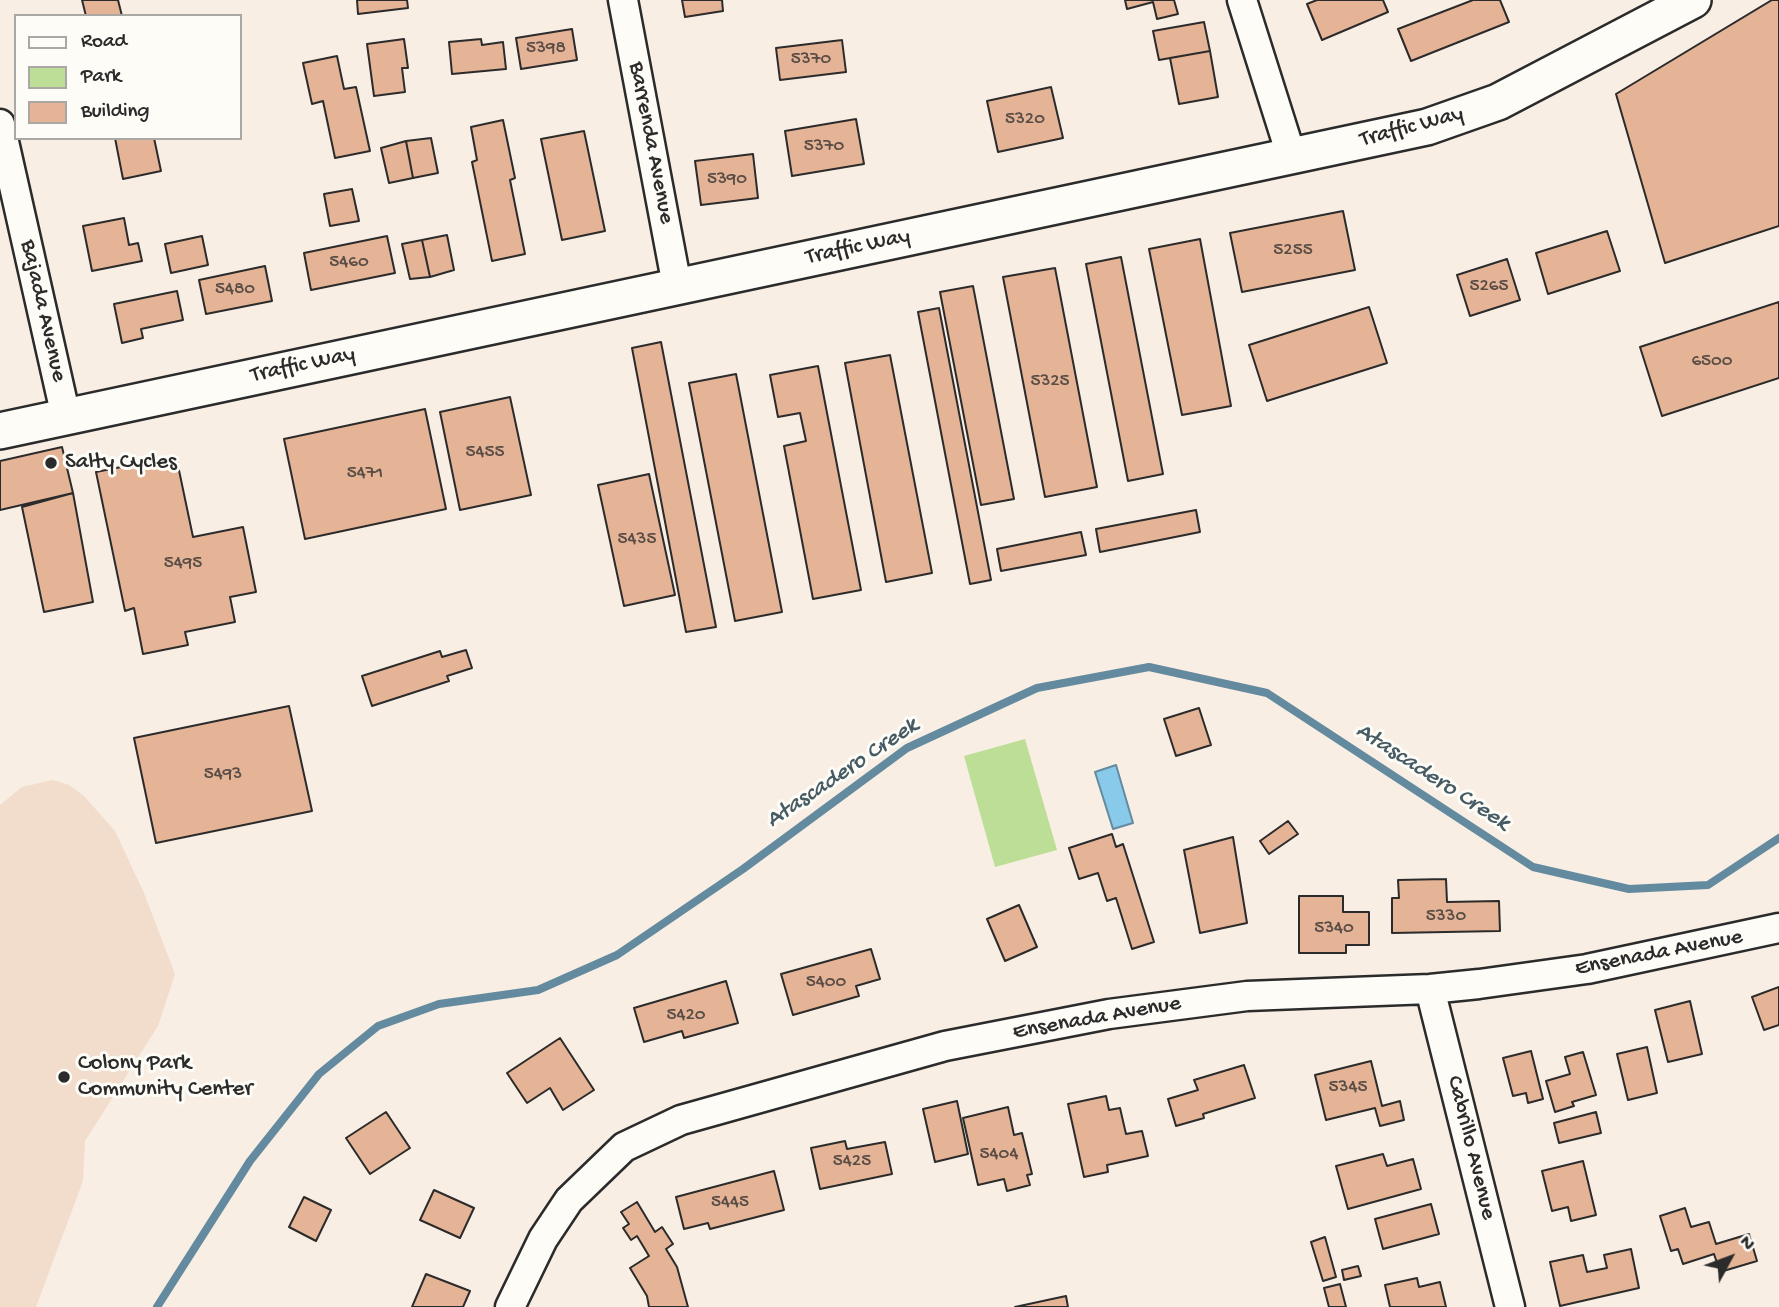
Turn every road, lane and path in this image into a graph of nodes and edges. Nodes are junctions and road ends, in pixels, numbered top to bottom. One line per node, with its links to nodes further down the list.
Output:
1 (623, 0): 6 (street, Barrenda Avenue)
2 (1242, 0): 5 (street)
3 (1693, 0): 5 (street, Traffic Way)
4 (0, 124): 7 (street, Bajada Avenue)
5 (1292, 158): 6 (street, Traffic Way)
6 (677, 286): 7 (street, Traffic Way)
7 (66, 417): 8 (street, Traffic Way)
8 (0, 431)
9 (1779, 928): 10 (street, Ensenada Avenue)
10 (1430, 989): 11 (street, Ensenada Avenue); 12 (street, Cabrillo Avenue)
11 (510, 1307)
12 (1510, 1307)

